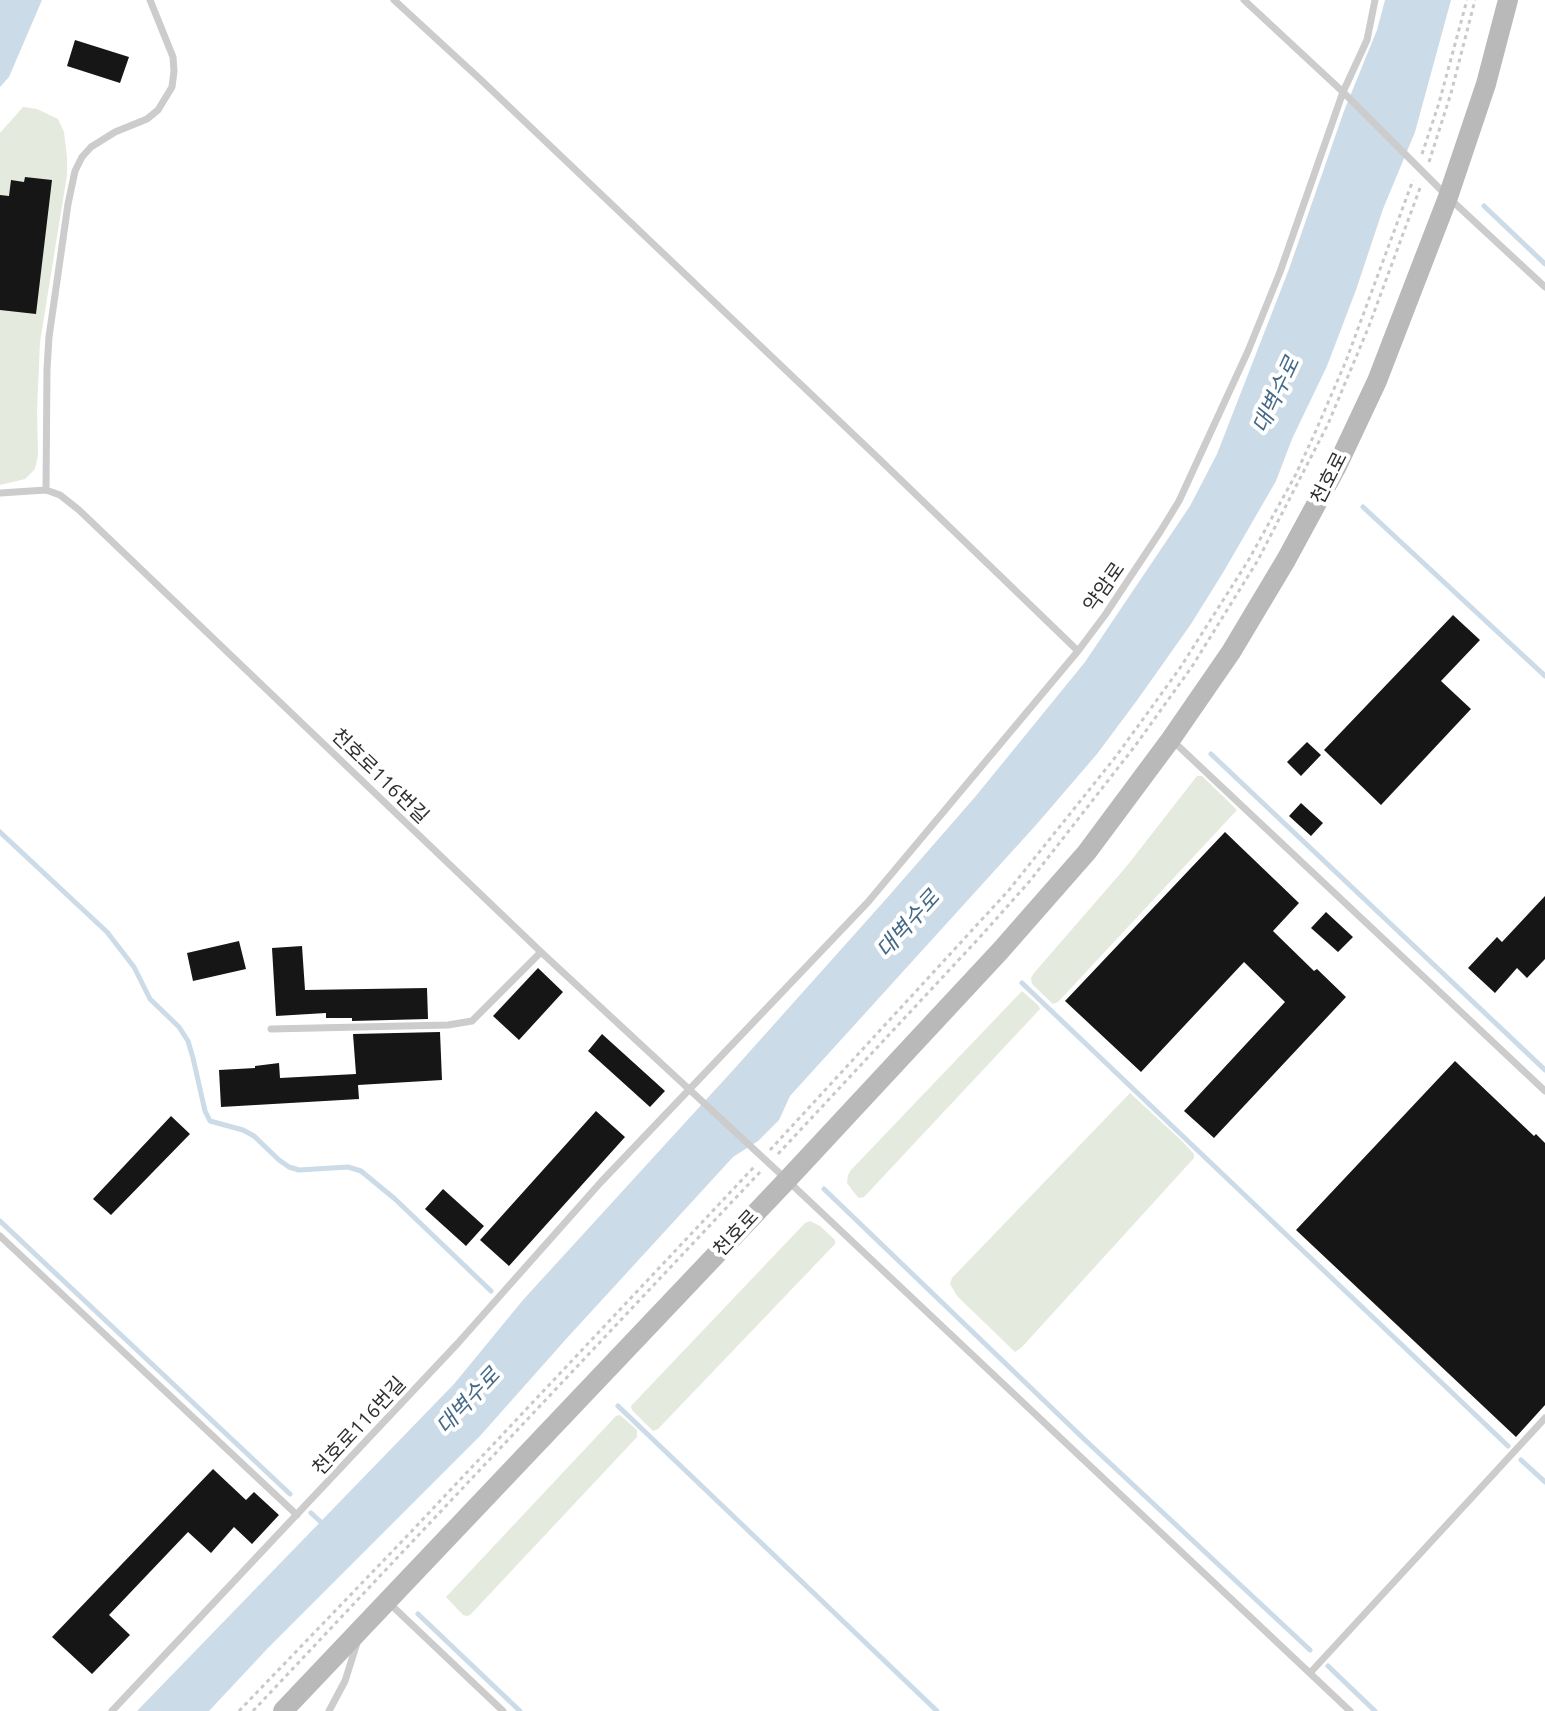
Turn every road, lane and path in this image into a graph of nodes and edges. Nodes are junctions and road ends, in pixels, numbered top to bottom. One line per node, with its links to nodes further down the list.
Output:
1 (150, 0): 13 (lane)
2 (394, 0): 15 (lane)
3 (1244, 0): 8 (lane)
4 (1375, 0): 8 (lane, 약암로)
5 (1467, 0): 9 (path)
6 (1475, 0): 10 (path)
7 (1508, 0): 11 (street, 천호로)
8 (1346, 94): 9 (lane); 15 (lane, 약암로)
9 (1416, 164): 10 (lane); 21 (path)
10 (1425, 173): 11 (lane); 21 (path)
11 (1448, 197): 12 (lane); 16 (street, 천호로)
12 (1545, 287)
13 (46, 490): 14 (lane); 17 (lane, 천호로116번길)
14 (0, 493)
15 (1078, 651): 19 (lane, 약암로)
16 (1171, 739): 20 (lane); 22 (street, 천호로)
17 (541, 952): 18 (lane); 19 (lane, 천호로116번길)
18 (271, 1029)
19 (691, 1091): 21 (lane, 천호로116번길); 25 (lane, 천호로116번길)
20 (1545, 1091)
21 (763, 1158): 22 (lane, 천호로116번길); 30 (path); 31 (path)
22 (787, 1180): 26 (street, 천호로); 28 (lane, 천호로116번길)
23 (0, 1236): 25 (lane)
24 (1545, 1418): 28 (lane)
25 (297, 1515): 29 (lane, 천호로116번길)
26 (387, 1601): 27 (street, 천호로); 34 (lane)
27 (361, 1629): 32 (street, 천호로); 33 (lane)
28 (1310, 1673): 35 (lane, 천호로116번길)
29 (112, 1711)
30 (239, 1711)
31 (253, 1711)
32 (283, 1711)
33 (329, 1711)
34 (503, 1711)
35 (1350, 1711)

